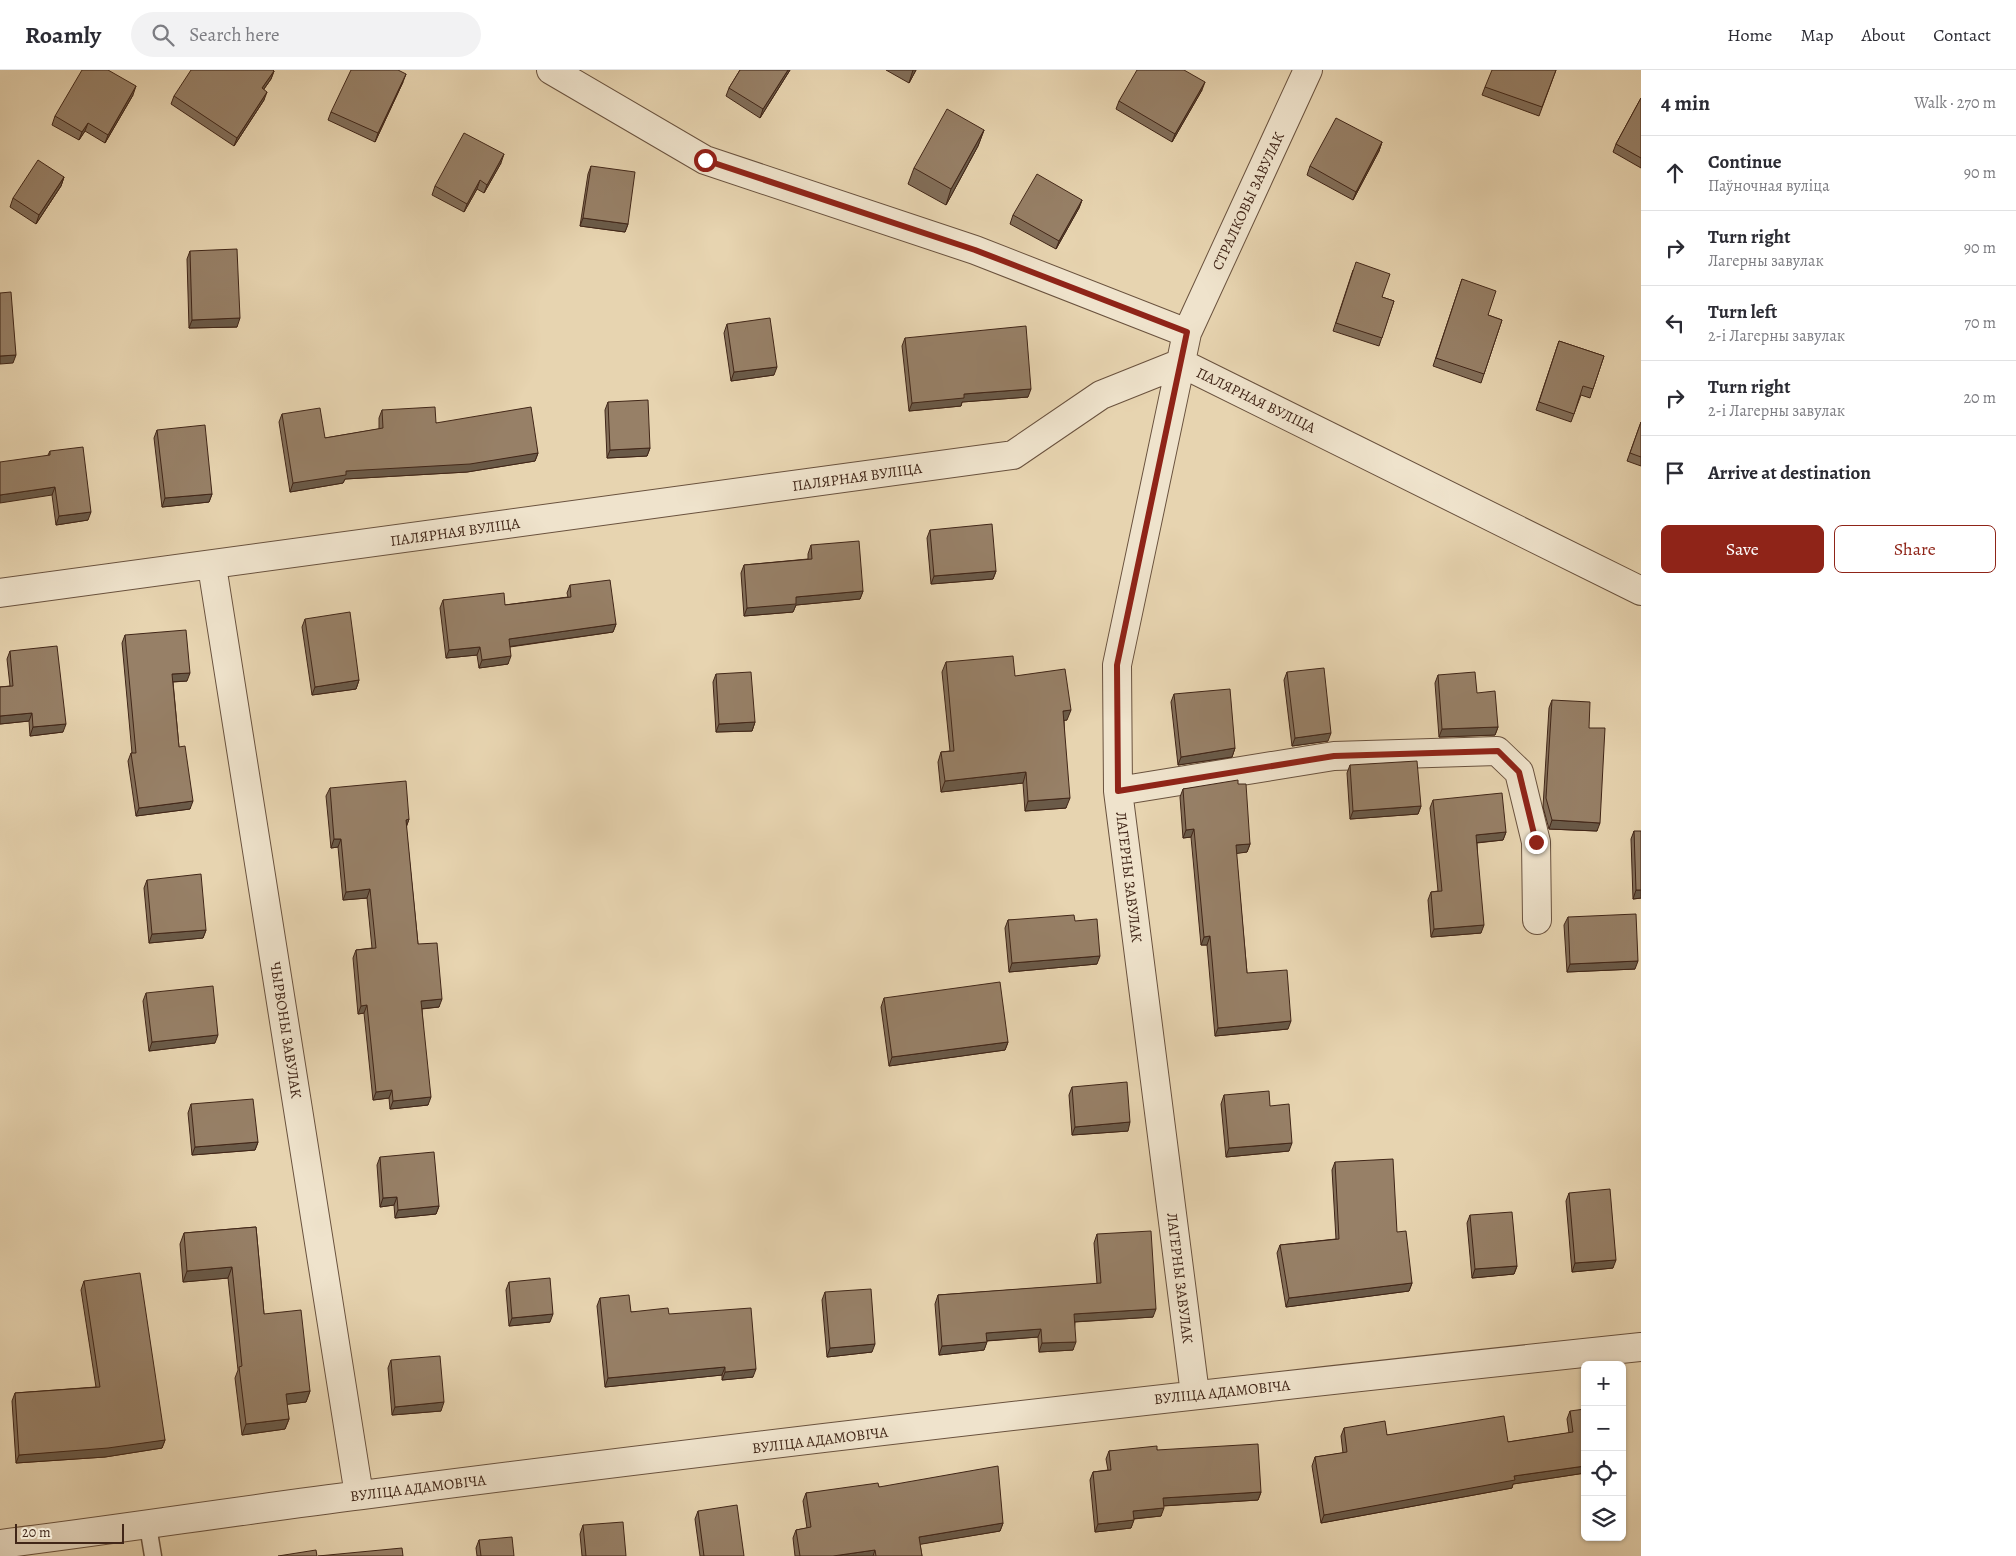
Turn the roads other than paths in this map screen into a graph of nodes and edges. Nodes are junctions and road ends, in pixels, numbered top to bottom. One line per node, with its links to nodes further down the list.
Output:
1 (550, 70): 3 (street)
2 (1308, 70): 3 (street, СТРАЛКОВЫ ЗАВУЛАК)
3 (1187, 332): 4 (street, ЛАГЕРНЫ ЗАВУЛАК)
4 (1181, 363): 5 (street, ПАЛЯРНАЯ ВУЛІЦА); 6 (street, ПАЛЯРНАЯ ВУЛІЦА); 8 (street, ЛАГЕРНЫ ЗАВУЛАК)
5 (212, 566): 7 (street, ПАЛЯРНАЯ ВУЛІЦА); 12 (street, ЧЫРВОНЫ ЗАВУЛАК)
6 (1641, 591)
7 (0, 593)
8 (1118, 791): 9 (street); 11 (street, ЛАГЕРНЫ ЗАВУЛАК)
9 (1537, 920)
10 (1641, 1347): 11 (street, ВУЛІЦА АДАМОВІЧА)
11 (1195, 1394): 12 (street, ВУЛІЦА АДАМОВІЧА)
12 (359, 1495): 13 (street, ВУЛІЦА АДАМОВІЧА)
13 (148, 1526): 14 (street, ВУЛІЦА АДАМОВІЧА); 15 (lane)
14 (0, 1544)
15 (153, 1556)

